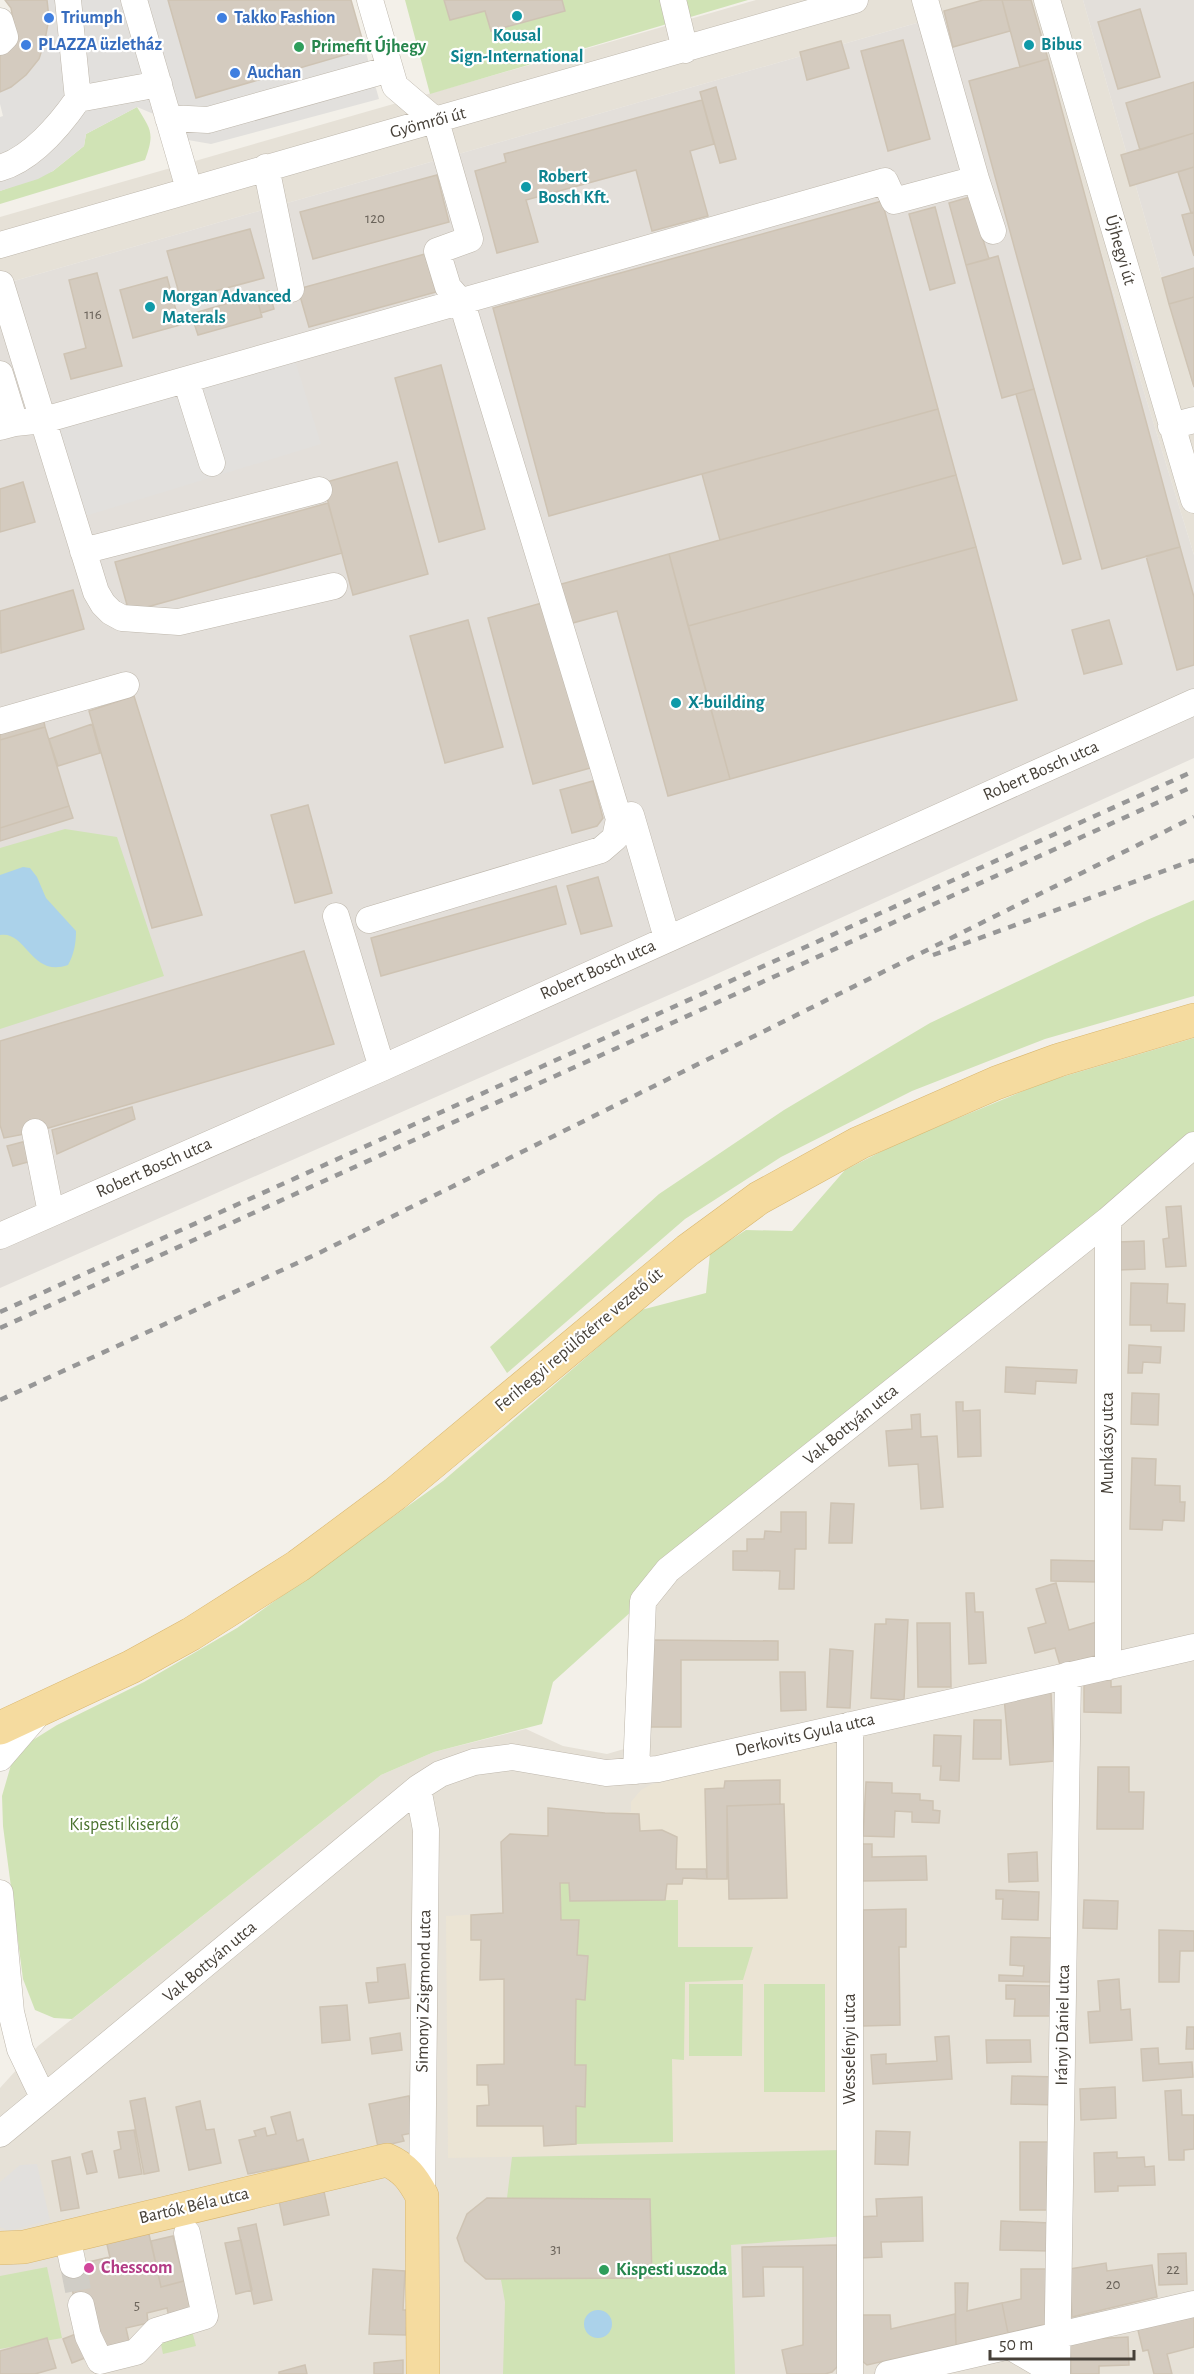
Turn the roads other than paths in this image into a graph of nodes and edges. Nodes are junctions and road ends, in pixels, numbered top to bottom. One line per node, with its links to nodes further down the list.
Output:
1 (68, 0): 13 (street)
2 (134, 0): 12 (street)
3 (370, 0): 11 (street)
4 (673, 0): 10 (street)
5 (855, 0): 10 (street, Gyömrői út)
6 (925, 0): 18 (street)
7 (1047, 0): 28 (street, Újhegyi út)
8 (0, 21): 9 (street)
9 (0, 42)
10 (685, 50): 15 (street, Gyömrői út)
11 (392, 78): 14 (street); 15 (street)
12 (159, 84): 13 (street); 14 (street)
13 (78, 99): 17 (street)
14 (168, 118): 19 (street)
15 (436, 121): 16 (street, Gyömrői út); 24 (street)
16 (266, 167): 19 (street, Gyömrői út); 23 (street)
17 (0, 168)
18 (976, 179): 20 (street); 24 (street)
19 (189, 189): 21 (street, Gyömrői út)
20 (993, 231)
21 (0, 245)
22 (1, 284): 27 (street)
23 (291, 289)
24 (462, 303): 26 (street); 38 (street)
25 (0, 374): 29 (street)
26 (186, 380): 27 (street); 30 (street)
27 (44, 420): 29 (street); 33 (street)
28 (1182, 423): 32 (street, Újhegyi út)
29 (8, 425)
30 (212, 463)
31 (320, 490): 33 (street)
32 (1194, 500)
33 (83, 551): 34 (street)
34 (334, 586)
35 (126, 685): 37 (street)
36 (1194, 702): 41 (street, Robert Bosch utca)
37 (0, 721)
38 (619, 819): 40 (street); 41 (street)
39 (336, 916): 43 (street)
40 (369, 920)
41 (667, 938): 43 (street, Robert Bosch utca)
42 (1194, 1020): 52 (main road, Ferihegyi repülőtérre vezető út)
43 (382, 1068): 46 (street, Robert Bosch utca)
44 (35, 1132): 46 (street)
45 (1194, 1145): 47 (street, Vak Bottyán utca)
46 (51, 1213): 48 (street, Robert Bosch utca)
47 (1108, 1220): 50 (street, Munkácsy utca); 56 (street, Vak Bottyán utca)
48 (0, 1236)
49 (1194, 1647): 50 (street, Derkovits Gyula utca)
50 (1108, 1667): 51 (street, Derkovits Gyula utca)
51 (1068, 1676): 53 (street, Derkovits Gyula utca); 68 (street, Irányi Dániel utca)
52 (42, 1709): 54 (main road, Ferihegyi repülőtérre vezető út); 55 (street)
53 (850, 1725): 56 (street, Derkovits Gyula utca); 71 (street, Wesselényi utca)
54 (0, 1728)
55 (0, 1758)
56 (636, 1771): 57 (street, Derkovits Gyula utca)
57 (418, 1788): 60 (street, Vak Bottyán utca); 63 (street, Simonyi Zsigmond utca)
58 (0, 1893): 59 (street)
59 (4, 1987): 60 (street)
60 (43, 2097): 61 (street); 62 (street, Vak Bottyán utca)
61 (0, 2114)
62 (0, 2134)
63 (422, 2196): 65 (main road, Bartók Béla utca); 70 (main road, Simonyi Zsigmond utca)
64 (186, 2233): 67 (street)
65 (0, 2248)
66 (1194, 2304): 68 (street)
67 (81, 2305)
68 (1059, 2335): 69 (street); 74 (street, Irányi Dániel utca)
69 (1011, 2347): 72 (street); 73 (street)
70 (423, 2374)
71 (850, 2374)
72 (888, 2374)
73 (1046, 2374)
74 (1058, 2374)

